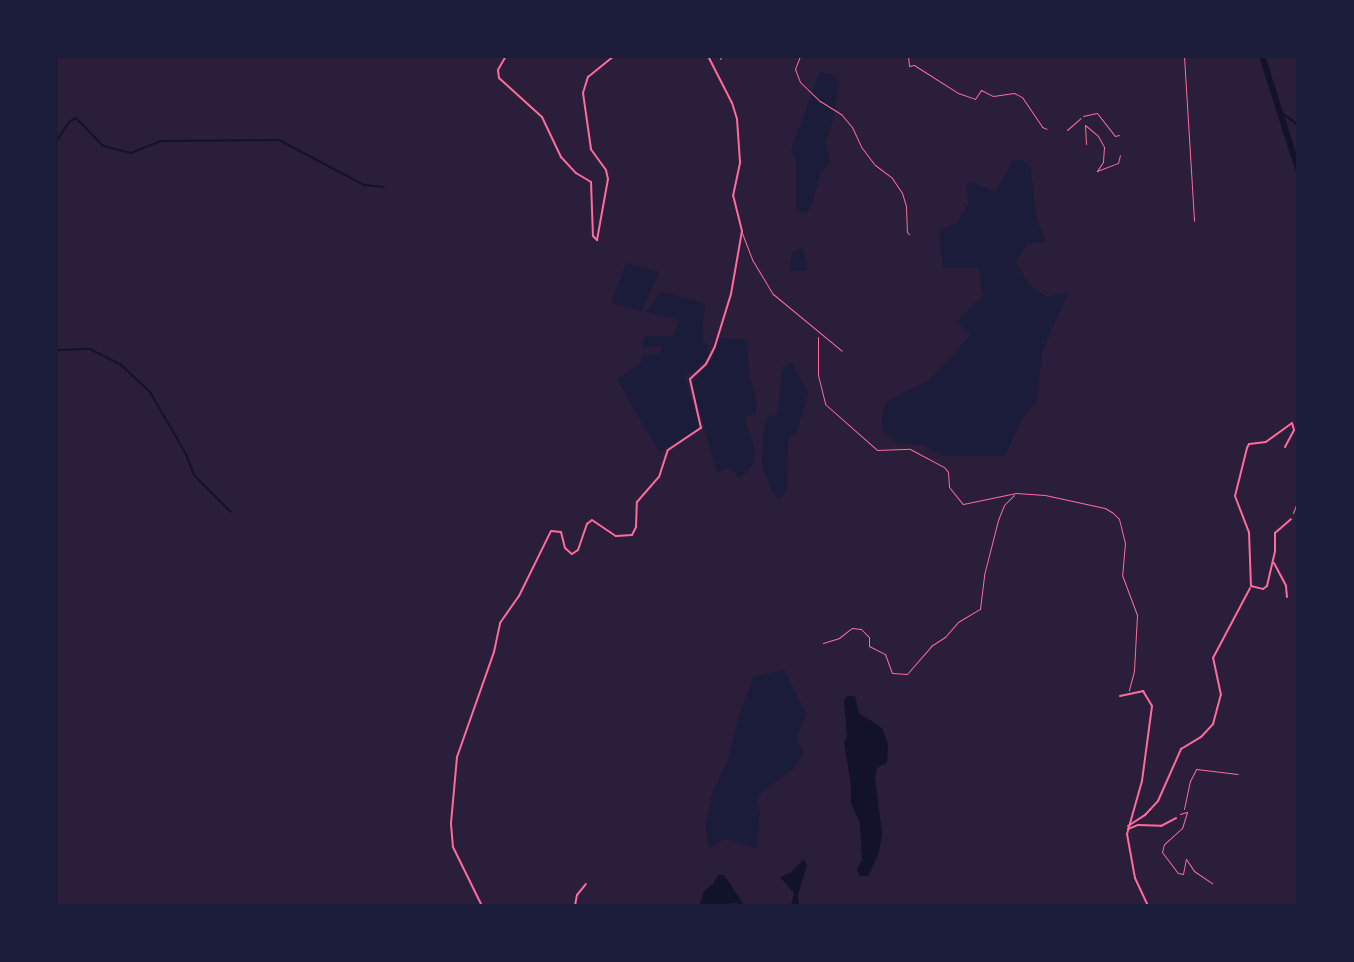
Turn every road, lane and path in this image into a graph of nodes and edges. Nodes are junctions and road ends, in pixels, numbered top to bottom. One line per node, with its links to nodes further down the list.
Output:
1 (506, 56): 2 (street)
2 (614, 56)
3 (708, 56): 17 (street)
4 (800, 56): 18 (path)
5 (908, 56): 7 (path)
6 (1184, 56): 16 (path)
7 (958, 93): 8 (path); 11 (path)
8 (962, 100)
9 (1083, 116): 10 (path); 12 (path); 13 (path)
10 (1085, 125): 14 (path); 15 (path)
11 (1047, 129)
12 (1067, 130)
13 (1119, 135)
14 (1086, 144)
15 (1120, 155)
16 (1194, 221)
17 (742, 231): 19 (lane); 37 (street)
18 (909, 234)
19 (818, 331): 20 (lane); 22 (path)
20 (842, 351)
21 (1285, 447): 26 (street)
22 (1016, 493): 28 (path); 29 (path)
23 (1298, 500): 24 (path)
24 (1291, 519): 25 (street)
25 (1273, 562): 26 (street); 27 (street)
26 (1251, 586): 34 (street)
27 (1287, 597)
28 (823, 643)
29 (1127, 694): 30 (street); 34 (street)
30 (1120, 696)
31 (1238, 774): 32 (path)
32 (1184, 811): 33 (path); 35 (path)
33 (1176, 818): 34 (street)
34 (1127, 828): 39 (street)
35 (1212, 883)
36 (586, 884): 38 (street)
37 (482, 906)
38 (575, 906)
39 (1147, 906)

